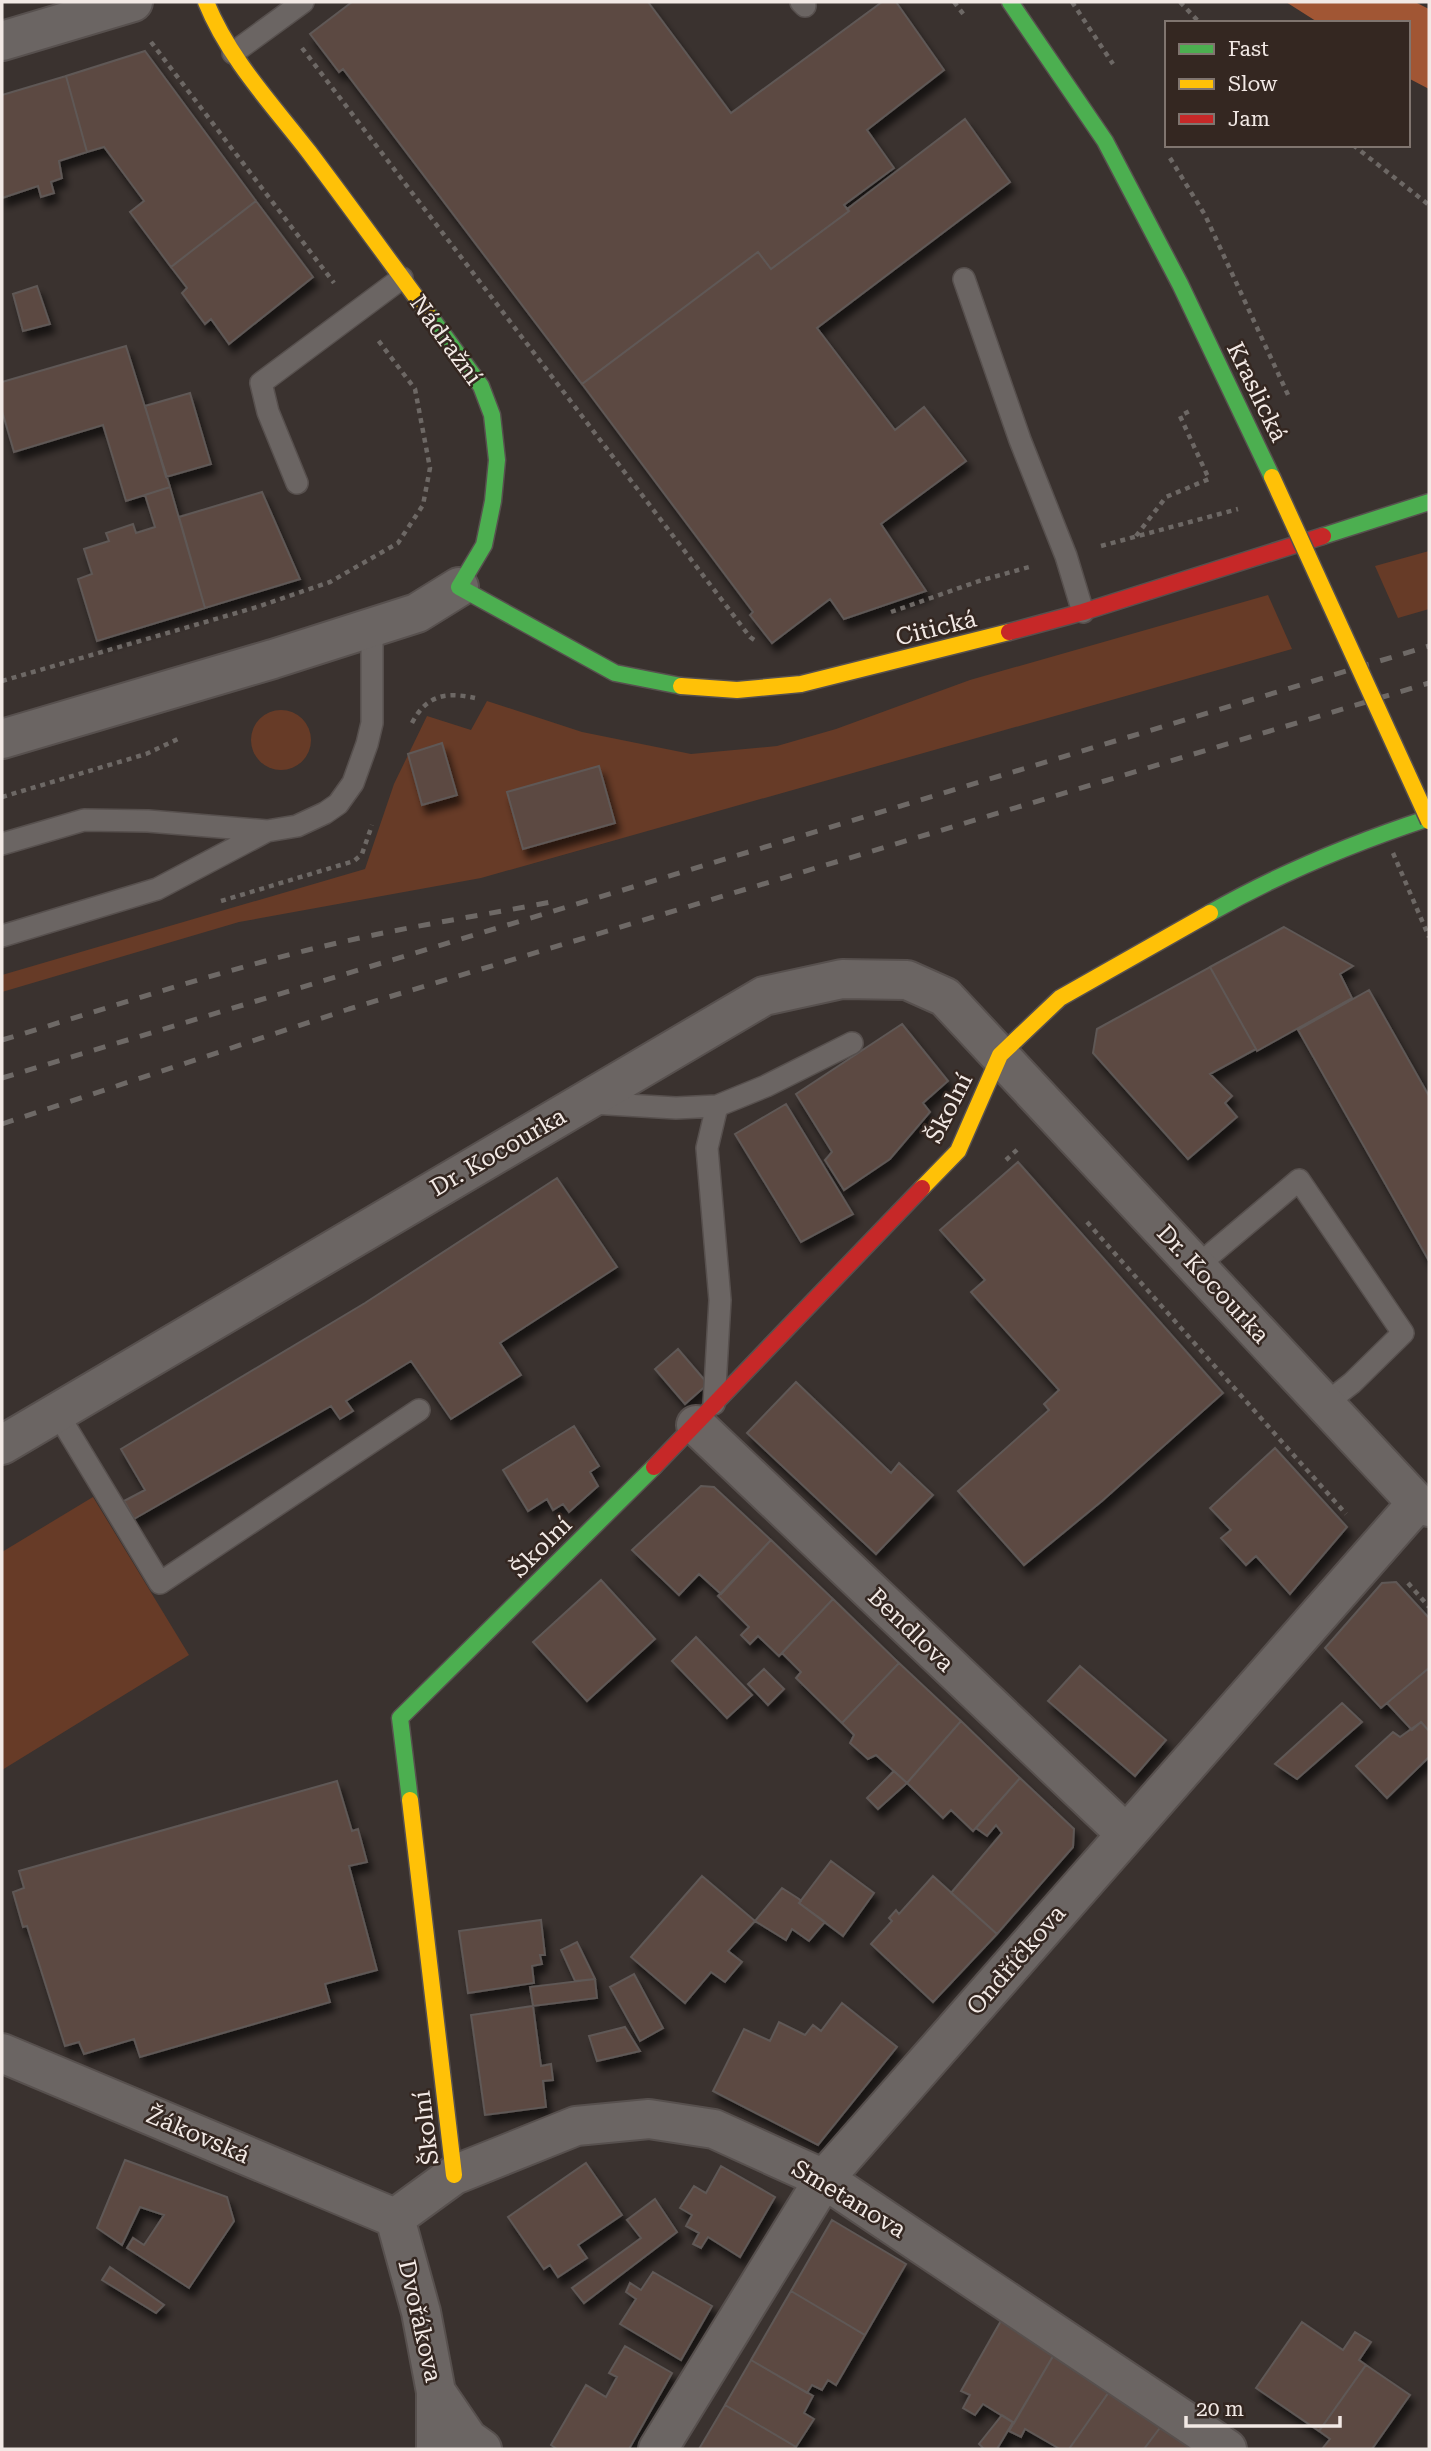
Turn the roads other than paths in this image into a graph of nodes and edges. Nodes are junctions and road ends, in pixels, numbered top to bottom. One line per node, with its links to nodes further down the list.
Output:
1 (206, 2): 6 (street, Nádražní)
2 (303, 2): 6 (lane)
3 (1010, 2): 15 (street, Kraslická, bridge)
4 (128, 3): 5 (street)
5 (2, 41)
6 (233, 53): 7 (street, Nádražní)
7 (402, 278): 9 (lane); 11 (street, Nádražní)
8 (964, 279): 12 (lane)
9 (297, 484)
10 (1429, 502): 12 (street, Citická)
11 (460, 587): 12 (street, Citická); 13 (street, Nádražní)
12 (1083, 612)
13 (372, 627): 14 (street, Nádražní); 16 (lane)
14 (2, 739)
15 (1429, 820): 20 (street)
16 (267, 831): 17 (lane); 18 (lane)
17 (2, 844)
18 (2, 936)
19 (852, 1043): 22 (lane)
20 (1000, 1055): 21 (street, Dr. Kocourka); 23 (street, Dr. Kocourka); 27 (street, Školní)
21 (582, 1103): 22 (lane); 26 (street, Dr. Kocourka)
22 (717, 1107): 27 (lane)
23 (1197, 1266): 24 (street, Dr. Kocourka); 24 (lane)
24 (1325, 1404): 29 (street, Dr. Kocourka)
25 (419, 1410): 26 (lane)
26 (56, 1411): 28 (street, Dr. Kocourka)
27 (705, 1416): 30 (street, Bendlova); 32 (street, Školní)
28 (2, 1445)
29 (1423, 1505): 30 (street, Ondříčkova)
30 (1126, 1834): 33 (street, Ondříčkova)
31 (2, 2053): 34 (street, Žákovská)
32 (454, 2175): 33 (street, Smetanova); 34 (street, Smetanova)
33 (824, 2179): 38 (street, Ondříčkova); 39 (street, Smetanova)
34 (395, 2218): 35 (street, Dvořákova)
35 (436, 2392): 36 (street); 37 (street, Dvořákova)
36 (436, 2449)
37 (482, 2449)
38 (658, 2449)
39 (1227, 2449)

